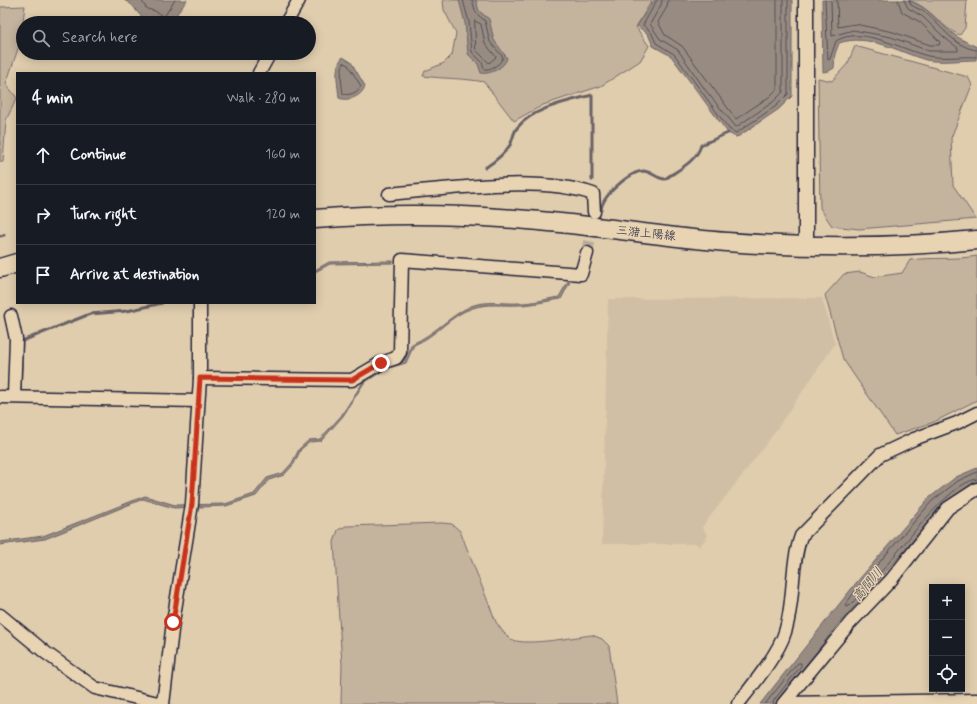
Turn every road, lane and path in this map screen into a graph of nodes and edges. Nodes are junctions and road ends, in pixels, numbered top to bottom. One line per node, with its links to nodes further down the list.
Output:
1 (298, 0): 3 (street)
2 (806, 0): 10 (street)
3 (290, 16)
4 (266, 60): 5 (street)
5 (260, 72)
6 (389, 194): 7 (street)
7 (594, 212)
8 (316, 219): 10 (main road, 三潴上陽線)
9 (977, 240): 10 (main road, 三潴上陽線)
10 (806, 245)
11 (587, 253): 16 (street)
12 (16, 263): 13 (main road)
13 (0, 268)
14 (200, 304): 16 (street)
15 (11, 316): 17 (street)
16 (200, 378): 19 (street)
17 (18, 396): 18 (street); 19 (street)
18 (0, 397)
19 (198, 401): 25 (street)
20 (977, 413): 26 (street)
21 (977, 490): 24 (street)
22 (0, 615): 25 (street)
23 (977, 700): 24 (street)
24 (784, 703)
25 (163, 704)
26 (738, 704)

